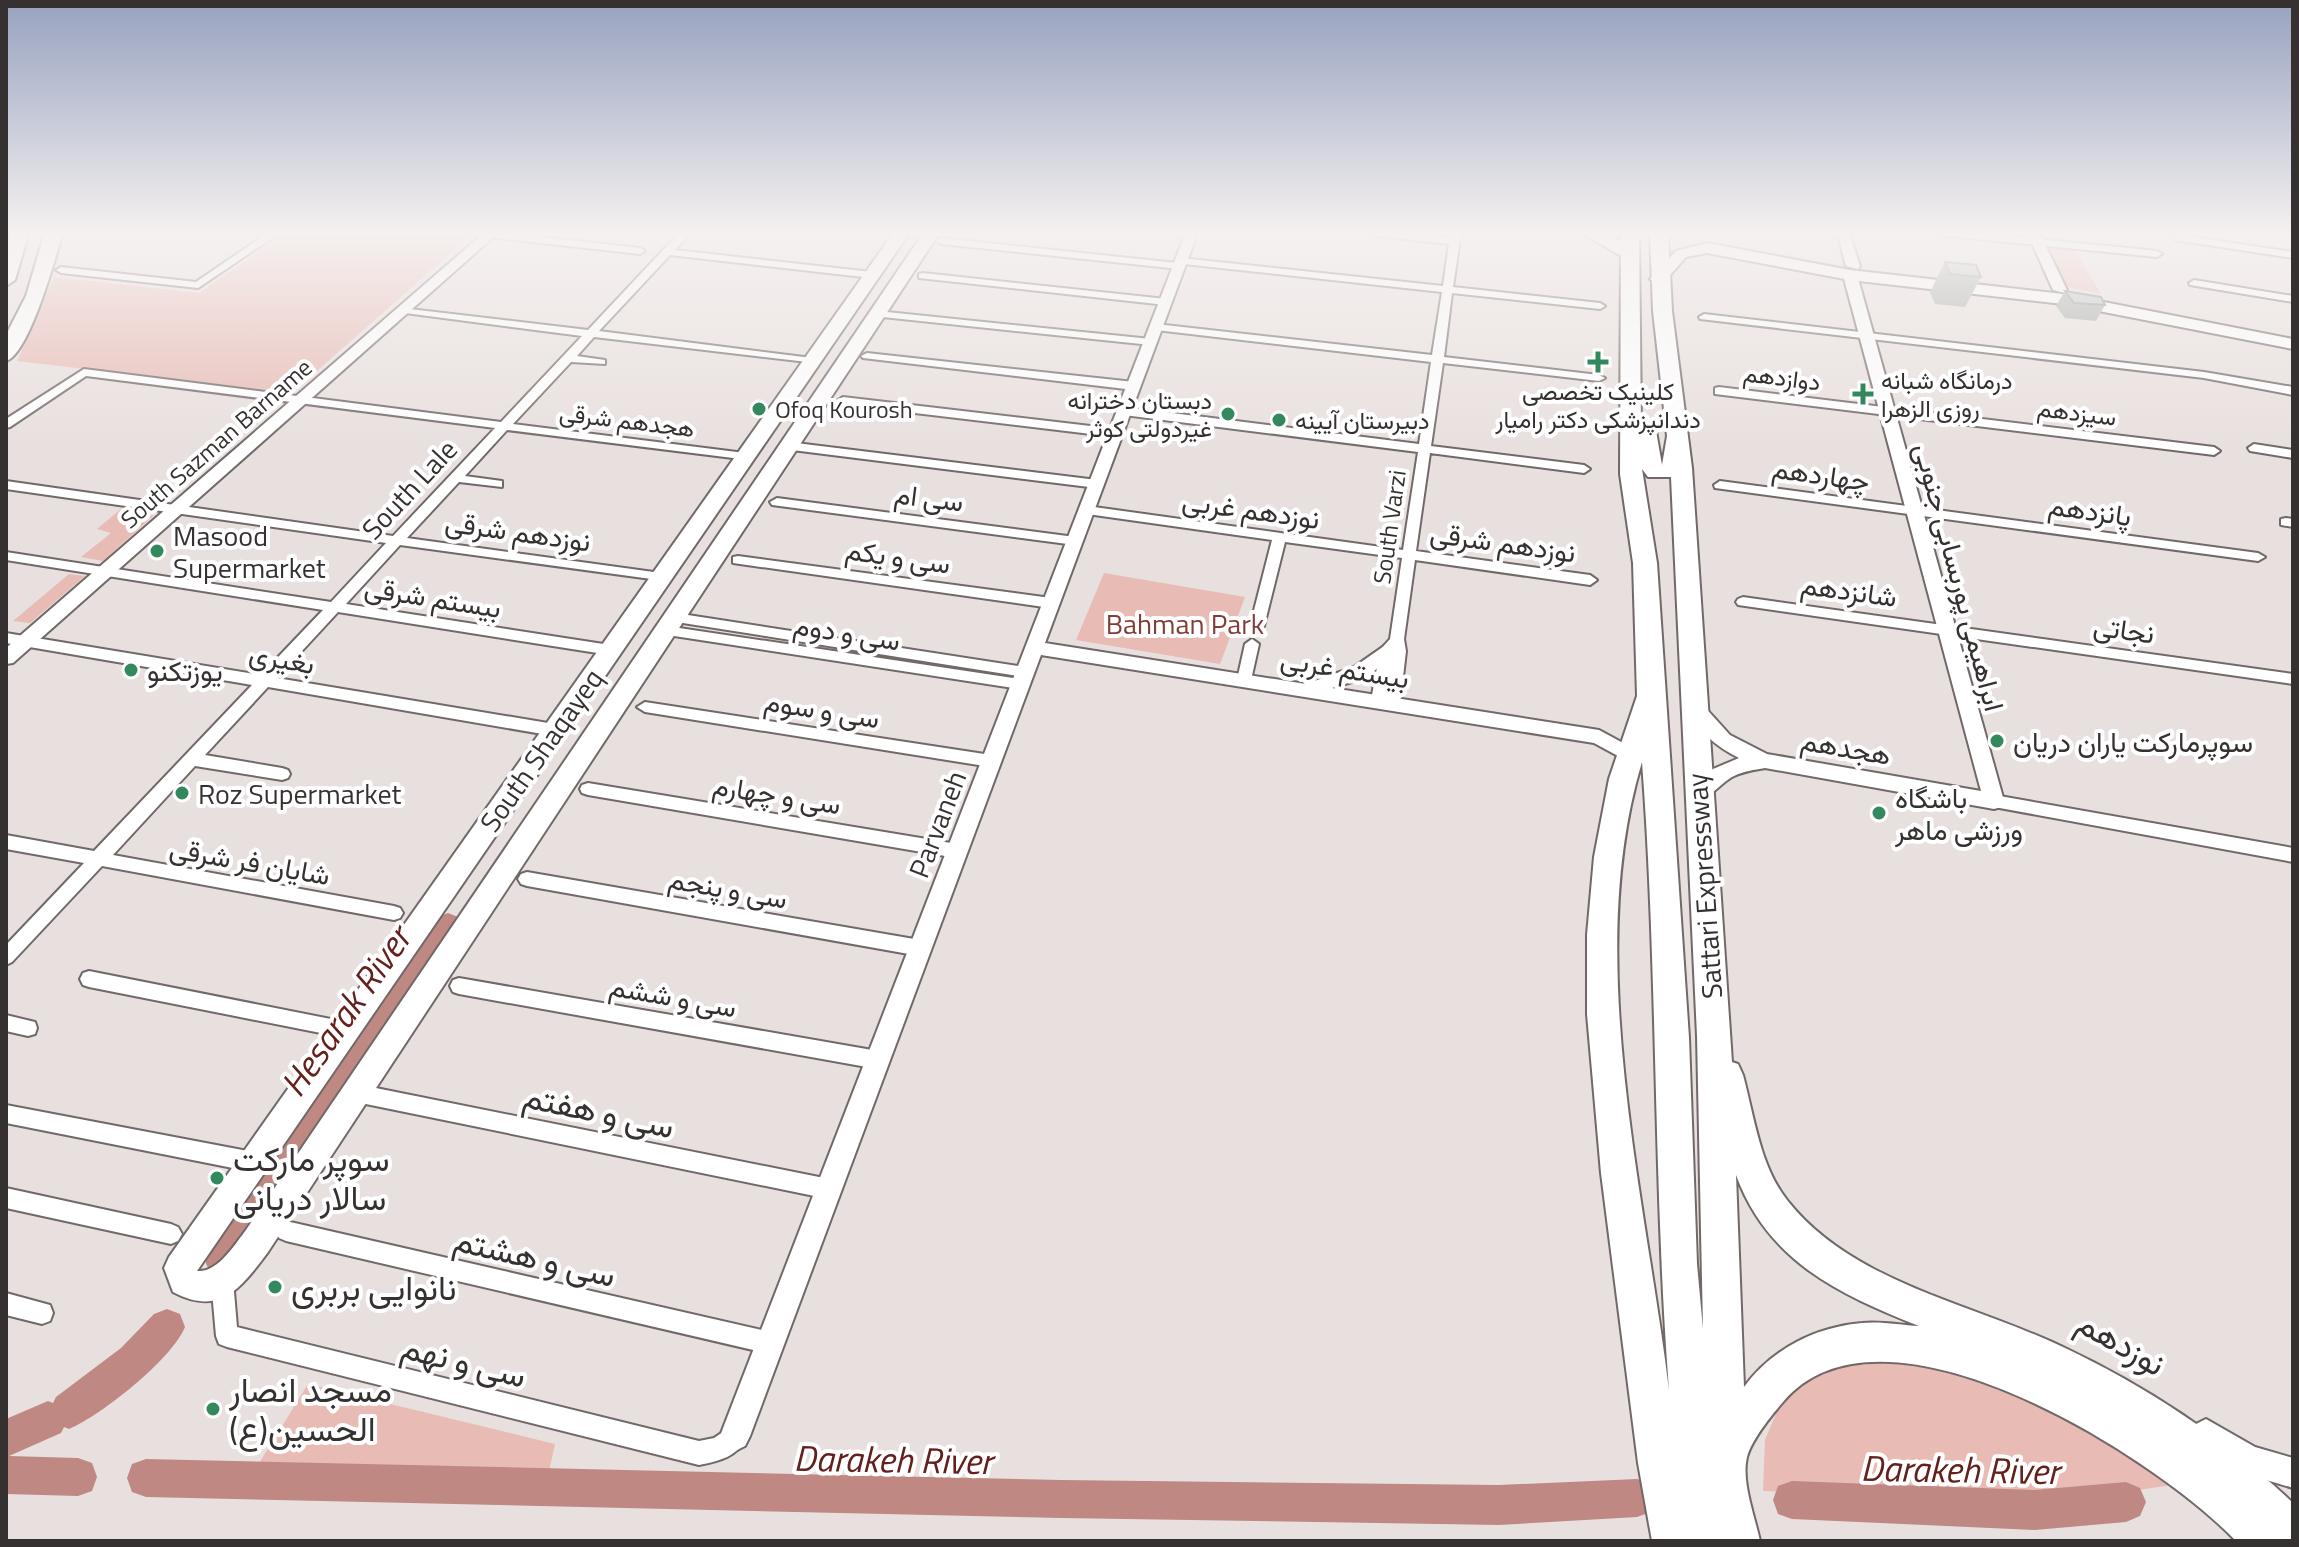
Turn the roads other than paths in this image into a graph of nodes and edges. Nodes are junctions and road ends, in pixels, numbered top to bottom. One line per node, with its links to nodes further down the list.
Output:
1 (31, 304): 23 (highway)
2 (412, 304): 15 (street, South Sazman Barname)
3 (618, 304): 18 (street, South Lale)
4 (852, 304): 27 (main road, South Shaqayeq)
5 (885, 304): 16 (main road, South Shaqayeq)
6 (1165, 304): 19 (street, Parvaneh)
7 (1445, 304): 26 (street, South Varzi)
8 (1583, 304): 14 (street)
9 (1632, 304): 29 (highway, Sattari Expressway)
10 (1661, 304): 40 (highway, Sattari Expressway)
11 (1859, 304): 20 (street, ابراهیمی پوربسابی جنوبی)
12 (2090, 304): 22 (main road)
13 (2128, 304): 21 (main road)
14 (1600, 306)
15 (405, 310): 18 (street); 34 (street, South Sazman Barname)
16 (877, 314): 19 (street); 42 (main road, South Shaqayeq)
17 (1704, 317): 20 (street)
18 (591, 333): 25 (street, South Lale); 27 (street)
19 (1154, 334): 26 (street); 31 (street, Parvaneh)
20 (1867, 336): 33 (street); 37 (street, ابراهیمی پوربسابی جنوبی)
21 (2293, 336)
22 (2293, 344)
23 (6, 355)
24 (867, 356): 31 (street)
25 (568, 358): 28 (street); 39 (street, South Lale)
26 (1437, 359): 30 (street); 44 (street, South Varzi)
27 (812, 361): 47 (main road, South Shaqayeq)
28 (601, 362)
29 (1633, 376): 40 (highway); 66 (highway, Sattari Expressway)
30 (1599, 378)
31 (1134, 386): 36 (street, Parvaneh)
32 (1719, 391): 37 (street, دوازدهم)
33 (2293, 391)
34 (301, 401): 38 (street, هجدهم شرقی); 39 (street, هجدهم شرقی); 55 (street, South Sazman Barname)
35 (843, 401): 41 (street)
36 (1124, 411): 41 (street, Parvaneh); 44 (street)
37 (1888, 412): 45 (street, سیزدهم); 57 (street, ابراهیمی پوربسابی جنوبی)
38 (6, 424)
39 (503, 427): 47 (street, هجدهم شرقی); 49 (street, South Lale)
40 (1676, 430): 61 (highway, Sattari Expressway)
41 (1116, 433): 51 (street, Parvaneh)
42 (788, 446): 51 (street); 73 (main road, South Shaqayeq)
43 (2254, 448): 46 (street)
44 (1424, 449): 48 (street); 62 (street, South Varzi)
45 (2214, 451)
46 (2293, 454)
47 (745, 457): 68 (main road, South Shaqayeq)
48 (1584, 469)
49 (454, 478): 50 (street); 59 (street, South Lale)
50 (497, 484)
51 (1097, 484): 56 (street, Parvaneh)
52 (6, 485): 55 (street, نوزدهم شرقی)
53 (1720, 485): 57 (street, چهاردهم)
54 (777, 502): 60 (street, سی ام)
55 (177, 509): 59 (street, نوزدهم شرقی); 67 (street, South Sazman Barname)
56 (1087, 510): 58 (street, نوزدهم غربی); 60 (street, Parvaneh)
57 (1915, 511): 64 (street, پانزدهم); 75 (street, ابراهیمی پوربسابی جنوبی)
58 (1280, 537): 62 (street, نوزدهم غربی); 74 (street)
59 (396, 540): 68 (street, نوزدهم شرقی); 72 (street, South Lale)
60 (1075, 541): 71 (street, Parvaneh)
61 (1684, 546): 66 (highway); 90 (highway, Sattari Expressway)
62 (1409, 555): 69 (street, نوزدهم شرقی); 79 (street, South Varzi)
63 (6, 556): 67 (street, بیستم شرقی)
64 (2258, 557)
65 (738, 560): 71 (street, سی و یکم)
66 (1645, 563): 91 (highway, Sattari Expressway)
67 (105, 572): 72 (street, بیستم شرقی); 77 (street, South Sazman Barname)
68 (661, 578): 81 (main road, South Shaqayeq)
69 (1590, 580)
70 (1743, 602): 75 (street, شانزدهم)
71 (1051, 603): 80 (street, Parvaneh)
72 (332, 608): 81 (street, بیستم شرقی); 86 (street, South Lale)
73 (677, 625): 83 (street, سی و دوم); 116 (main road, South Shaqayeq)
74 (1257, 626)
75 (1947, 630): 84 (street, نجاتی); 100 (street, ابراهیمی پوربسابی جنوبی)
76 (6, 638): 77 (street, بغیری)
77 (26, 641): 82 (street, South Sazman Barname); 86 (street, بغیری)
78 (1252, 644): 85 (street)
79 (1392, 644): 87 (street); 88 (street, South Varzi)
80 (1034, 648): 83 (street, Parvaneh); 85 (street, بیستم غربی)
81 (610, 650): 92 (main road, South Shaqayeq)
82 (6, 658)
83 (1023, 678): 95 (street, Parvaneh)
84 (2293, 679)
85 (1244, 680): 87 (street, بیستم غربی)
86 (263, 681): 92 (street, بغیری); 94 (street, South Lale)
87 (1304, 689): 88 (street, بیستم غربی)
88 (1386, 702): 93 (street, بیستم غربی)
89 (645, 707): 95 (street, سی و سوم)
90 (1693, 707): 96 (street); 99 (highway, Sattari Expressway)
91 (1639, 724): 93 (street); 93 (street); 133 (highway, Sattari Expressway); 133 (highway, Sattari Expressway)
92 (554, 730): 113 (main road, South Shaqayeq)
93 (1599, 737)
94 (191, 759): 97 (street); 104 (street, South Lale)
95 (991, 761): 102 (street, Parvaneh)
96 (1765, 761): 99 (street, هجدهم); 100 (street, هجدهم)
97 (282, 774)
98 (588, 789): 102 (street, سی و چهارم)
99 (1698, 793): 114 (highway, Sattari Expressway)
100 (1994, 801): 103 (street)
101 (6, 842): 104 (street, شایان فر شرقی)
102 (957, 851): 107 (street, Parvaneh)
103 (2293, 855)
104 (97, 860): 106 (street, شایان فر شرقی); 108 (street, South Lale)
105 (527, 879): 107 (street, سی و پنجم)
106 (394, 913)
107 (920, 948): 115 (street, Parvaneh)
108 (6, 957)
109 (89, 979): 113 (street)
110 (459, 986): 115 (street, سی و ششم)
111 (6, 1023): 112 (street)
112 (28, 1028)
113 (346, 1030): 118 (main road, South Shaqayeq)
114 (1714, 1036): 124 (highway); 129 (highway, Sattari Expressway)
115 (878, 1060): 119 (street, Parvaneh)
116 (356, 1093): 119 (street, سی و هفتم); 123 (main road, South Shaqayeq)
117 (6, 1114): 118 (street)
118 (253, 1162): 123 (main road, South Shaqayeq)
119 (829, 1189): 127 (street, Parvaneh)
120 (6, 1198): 122 (street)
121 (286, 1231): 127 (street, سی و هشتم)
122 (171, 1234)
123 (231, 1270): 128 (street, سی و نهم)
124 (1904, 1299): 130 (street, نوزدهم); 131 (highway)
125 (6, 1304): 126 (street)
126 (42, 1313)
127 (770, 1343): 128 (street, Parvaneh)
128 (735, 1436)
129 (1726, 1454): 131 (highway); 133 (highway, Sattari Expressway)
130 (2293, 1473)
131 (2251, 1514): 132 (highway)
132 (2293, 1532)
133 (1714, 1536)

